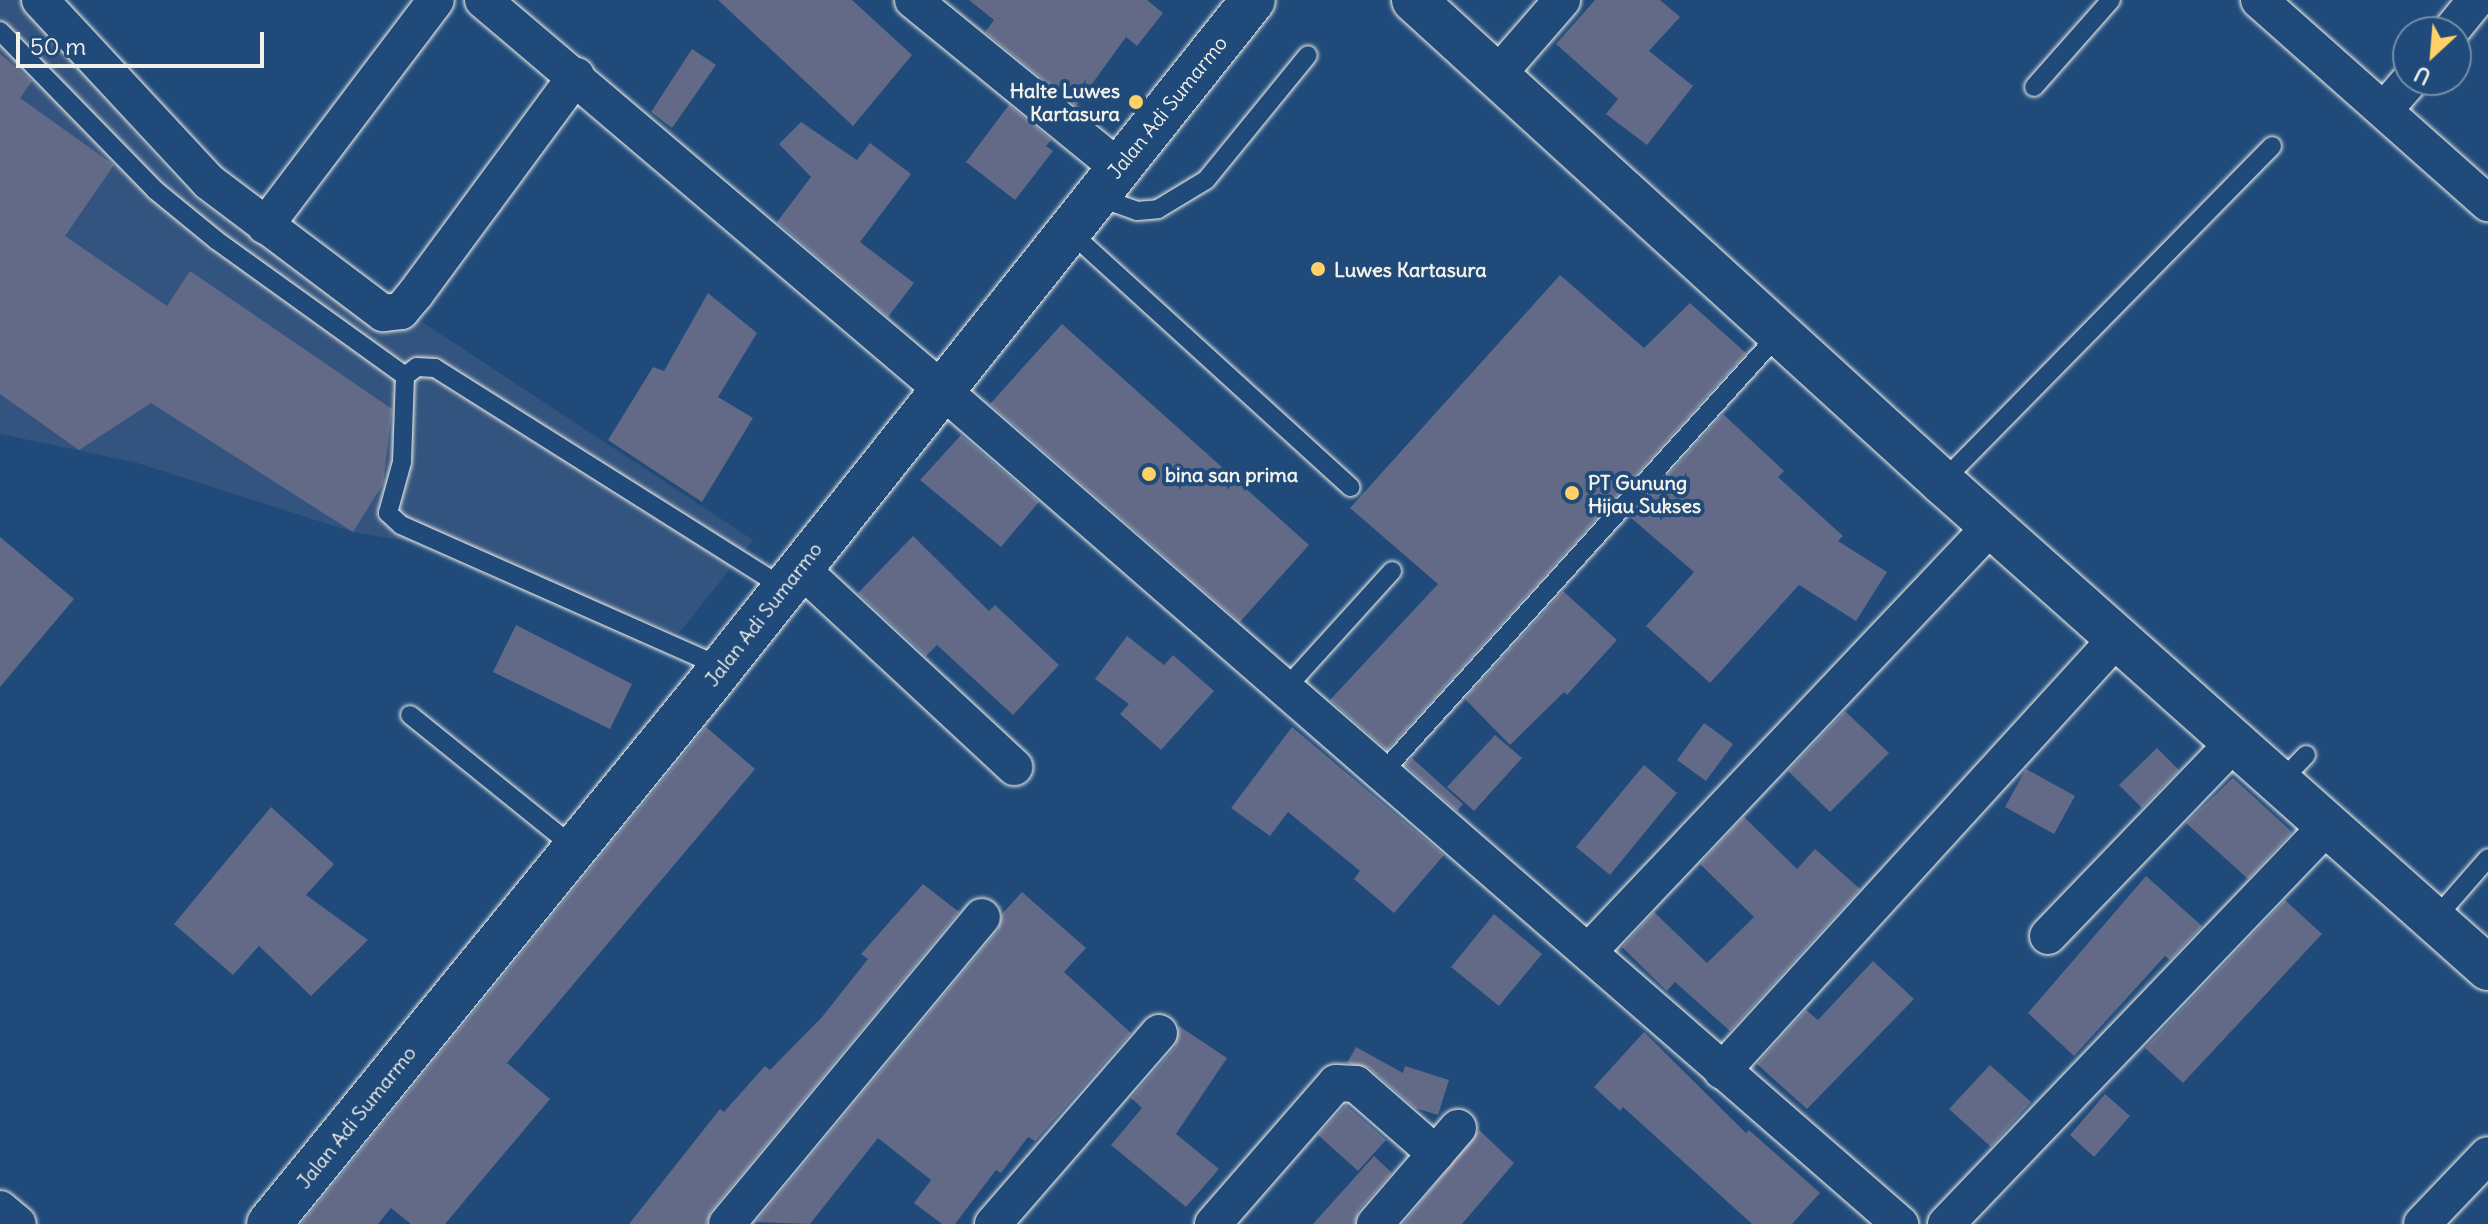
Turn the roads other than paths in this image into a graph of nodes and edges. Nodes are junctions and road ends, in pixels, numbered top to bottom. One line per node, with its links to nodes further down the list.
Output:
1 (40, 0): 22 (street)
2 (436, 0): 22 (street)
3 (483, 0): 15 (street)
4 (913, 0): 20 (street)
5 (1253, 0): 20 (street, Jalan Adi Sumarmo)
6 (1414, 0): 14 (street)
7 (1562, 0): 14 (street)
8 (2111, 0): 16 (lane)
9 (2476, 0): 11 (street)
10 (2263, 1): 18 (street)
11 (2463, 16)
12 (0, 31): 25 (lane)
13 (1308, 55): 20 (lane)
14 (1498, 74): 24 (street)
15 (576, 76): 22 (street); 26 (street)
16 (2034, 87)
17 (2396, 96): 18 (street)
18 (2385, 109): 21 (street)
19 (2272, 146): 27 (lane)
20 (1106, 181): 23 (street, Jalan Adi Sumarmo)
21 (2488, 203)
22 (265, 226)
23 (1068, 230): 26 (street, Jalan Adi Sumarmo); 28 (lane)
24 (1780, 333): 27 (street); 38 (lane)
25 (405, 376): 31 (lane); 33 (lane)
26 (941, 389): 31 (street, Jalan Adi Sumarmo); 34 (street)
27 (1942, 482): 29 (street)
28 (1350, 487)
29 (1991, 526): 32 (street); 45 (street)
30 (1392, 571): 34 (lane)
31 (791, 577): 33 (street, Jalan Adi Sumarmo); 37 (street)
32 (2117, 638): 36 (street); 48 (street)
33 (707, 685): 40 (street, Jalan Adi Sumarmo)
34 (1286, 688): 38 (street)
35 (410, 715): 40 (lane)
36 (2234, 743): 39 (street); 44 (street)
37 (1014, 767)
38 (1383, 772): 45 (street)
39 (2327, 826): 43 (street); 58 (street)
40 (575, 848): 52 (street, Jalan Adi Sumarmo)
41 (2488, 858): 43 (lane)
42 (982, 917): 53 (street)
43 (2434, 920): 46 (street)
44 (2048, 936)
45 (1589, 951): 48 (street)
46 (2488, 968)
47 (1159, 1033): 54 (street)
48 (1722, 1071): 57 (street)
49 (2488, 1155): 59 (street)
50 (0, 1209): 51 (street)
51 (18, 1224)
52 (269, 1224)
53 (727, 1224)
54 (993, 1224)
55 (1213, 1224): 56 (street)
56 (1375, 1224)
57 (1900, 1224)
58 (1946, 1224)
59 (2422, 1224)

